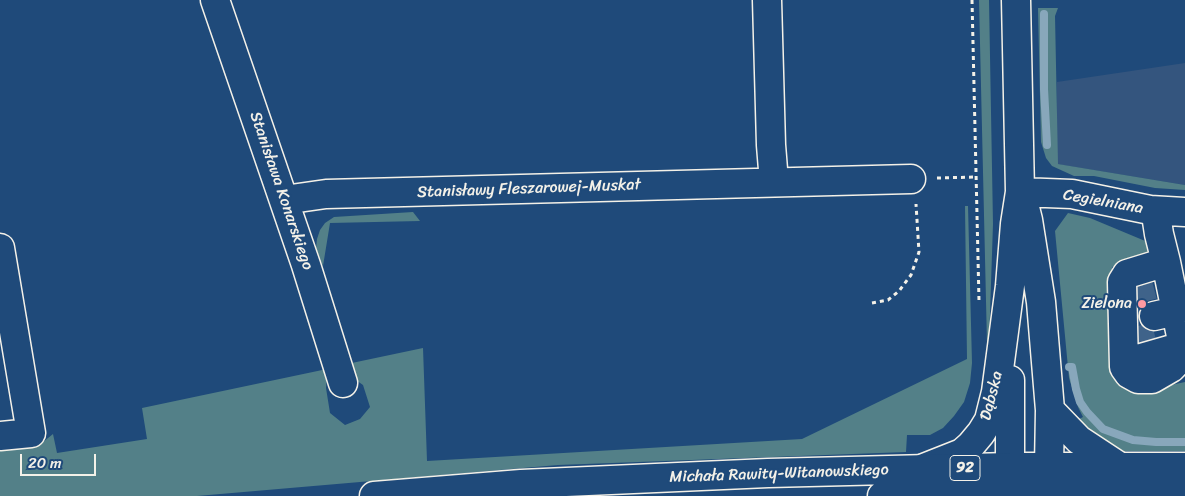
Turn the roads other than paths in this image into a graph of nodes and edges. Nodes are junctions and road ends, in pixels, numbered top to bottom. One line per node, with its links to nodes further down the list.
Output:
1 (215, 0): 7 (street, Stanisława Konarskiego)
2 (768, 0): 5 (street)
3 (1016, 0): 6 (street, Dąbska)
4 (911, 179): 5 (street, Stanisławy Fleszarowej-Muskat)
5 (774, 182): 7 (street, Stanisławy Fleszarowej-Muskat)
6 (1020, 192): 8 (street, Cegielniana); 11 (street, Dąbska); 13 (street, Dąbska)
7 (284, 200): 12 (street, Stanisława Konarskiego)
8 (1172, 212): 10 (street)
9 (0, 248): 14 (street)
10 (1148, 282): 10 (street)
11 (1010, 286): 17 (street, Dąbska); 18 (street, Dąbska)
12 (343, 382)
13 (1050, 410): 16 (street); 19 (street, Dąbska)
14 (0, 436)
15 (1185, 467): 16 (street, Michała Rawity-Witanowskiego / 92)
16 (1120, 468): 19 (street, Michała Rawity-Witanowskiego / 92)
17 (920, 469): 18 (street, Michała Rawity-Witanowskiego / 92); 22 (street, Michała Rawity-Witanowskiego / 92)
18 (1011, 486): 19 (street, Michała Rawity-Witanowskiego / 92); 23 (street, Michała Rawity-Witanowskiego / 92)
19 (1049, 486): 21 (street, Michała Rawity-Witanowskiego / 92)
20 (1185, 494): 21 (street, Michała Rawity-Witanowskiego / 92)
21 (1120, 495)
22 (374, 496)
23 (882, 496)

